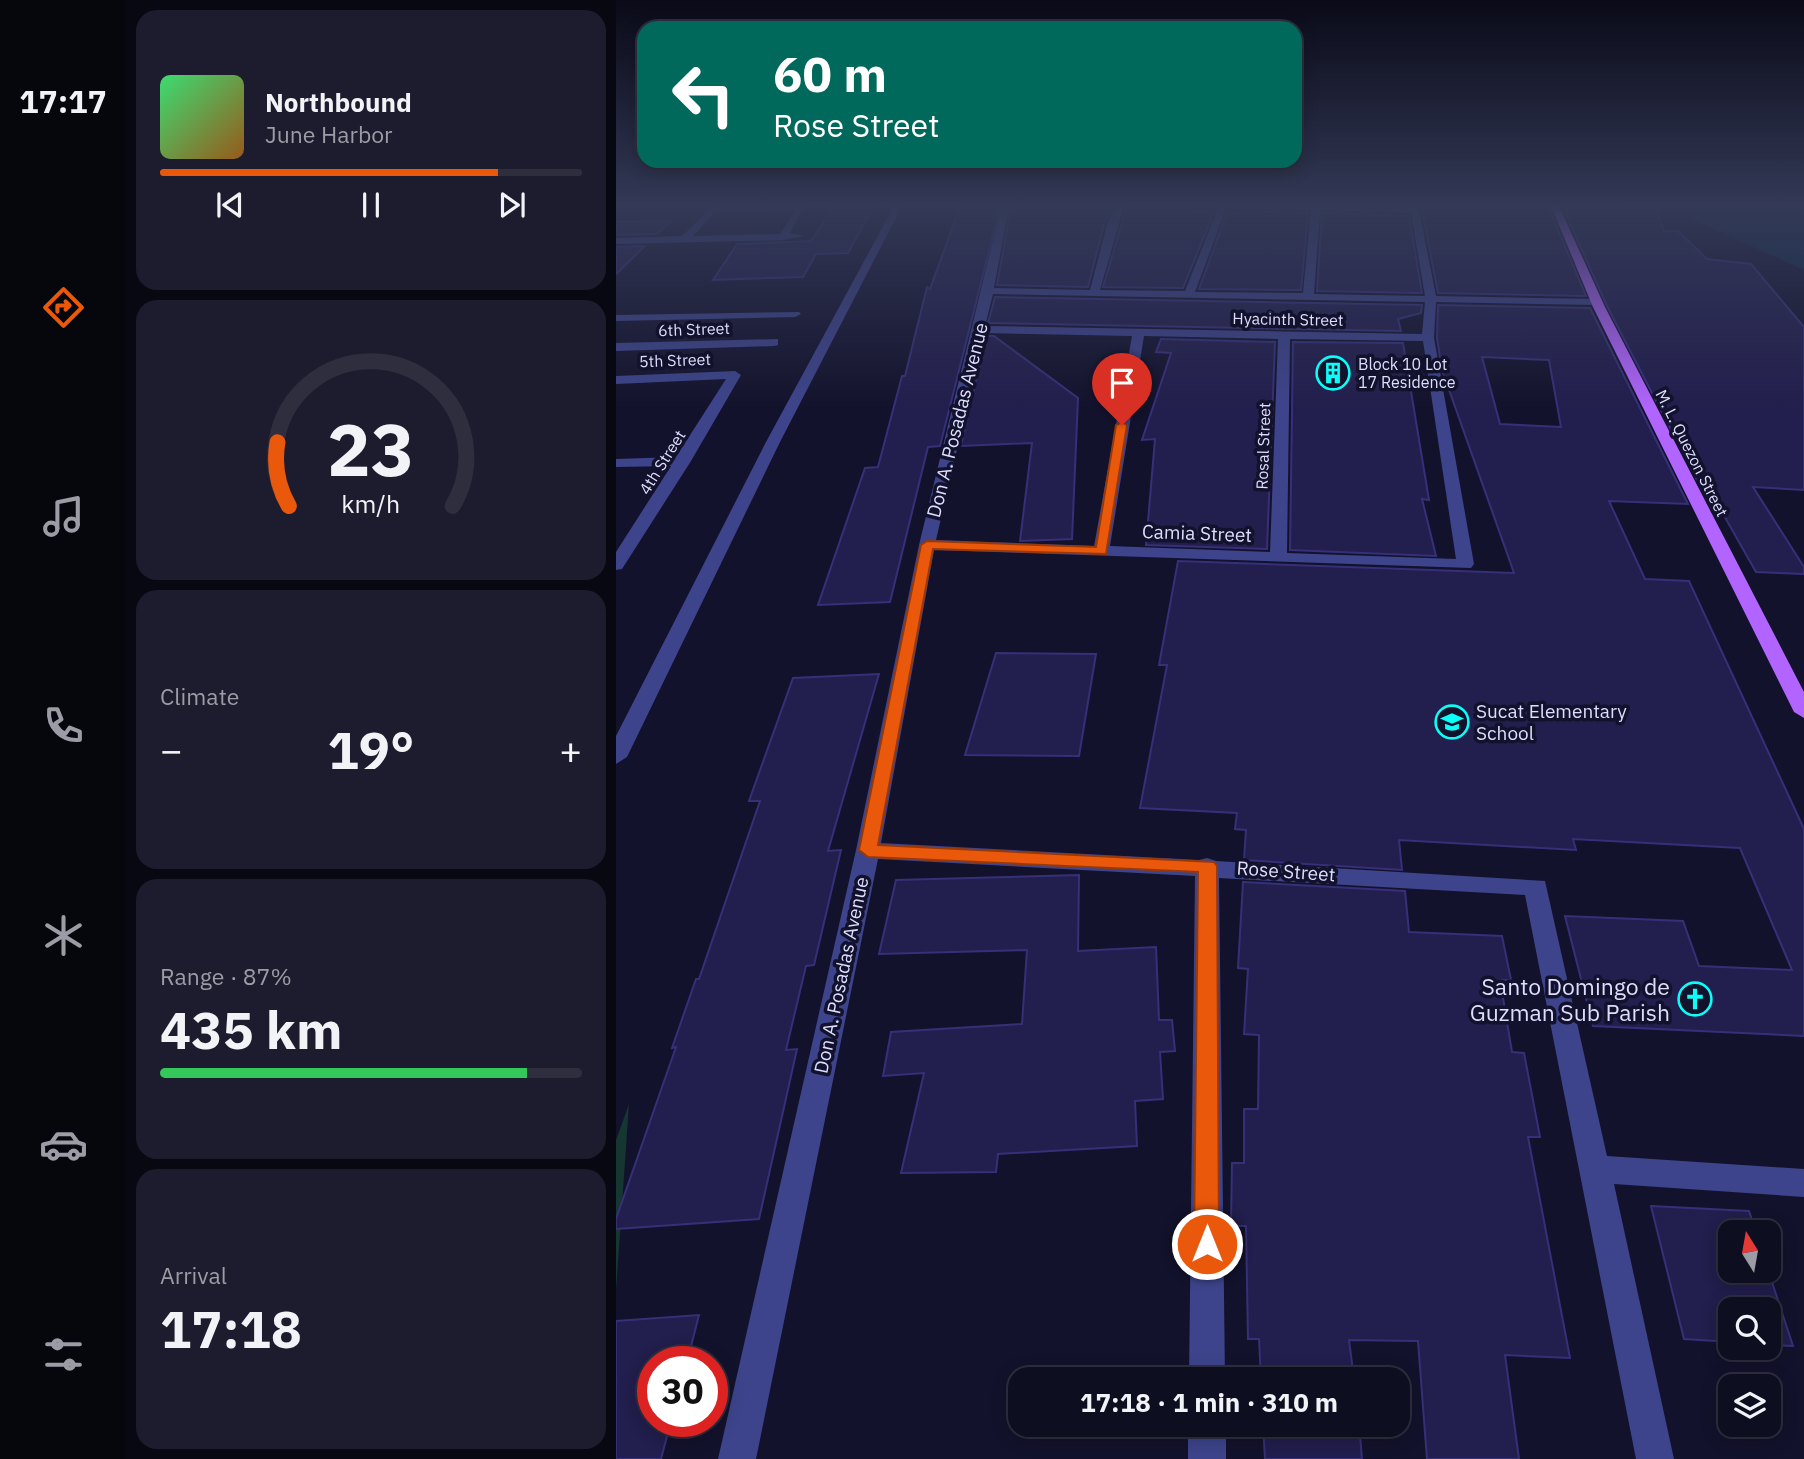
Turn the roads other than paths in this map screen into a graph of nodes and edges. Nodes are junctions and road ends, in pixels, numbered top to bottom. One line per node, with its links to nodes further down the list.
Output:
1 (862, 274): 31 (street)
2 (992, 274): 8 (street, Don A. Posadas Avenue)
3 (1099, 274): 9 (street)
4 (1197, 274): 10 (street)
5 (1310, 274): 11 (street)
6 (1426, 274): 12 (street)
7 (1584, 274): 13 (main road, M. L. Quezon Street)
8 (988, 292): 9 (street); 16 (street, Don A. Posadas Avenue)
9 (1094, 293): 10 (street)
10 (1189, 294): 11 (street)
11 (1308, 296): 12 (street)
12 (1430, 299): 13 (street); 19 (street)
13 (1597, 302): 30 (main road, M. L. Quezon Street)
14 (795, 314): 15 (street)
15 (616, 318)
16 (979, 329): 17 (street, Hyacinth Street); 26 (street, Don A. Posadas Avenue)
17 (1139, 332): 18 (street, Hyacinth Street); 27 (street)
18 (1284, 335): 19 (street, Hyacinth Street); 28 (street, Rosal Street)
19 (1428, 338): 28 (street, Camia Street)
20 (774, 342): 21 (street, 6th Street)
21 (616, 347)
22 (735, 376): 23 (street, 5th Street); 24 (street, 4th Street)
23 (616, 380)
24 (684, 461): 25 (street); 29 (street, 4th Street)
25 (616, 463)
26 (927, 545): 27 (street, Camia Street); 32 (street, Don A. Posadas Avenue)
27 (1101, 551): 28 (street, Camia Street)
28 (1278, 557)
29 (616, 565)
30 (1804, 712)
31 (616, 757)
32 (868, 850): 33 (street, Rose Street); 38 (street, Don A. Posadas Avenue)
33 (1207, 866): 34 (street, Rose Street); 36 (street)
34 (1594, 1169): 35 (street); 40 (street)
35 (1804, 1184)
36 (1207, 1367)
37 (1207, 1437): 39 (street)
38 (737, 1459)
39 (1206, 1459)
40 (1655, 1459)

